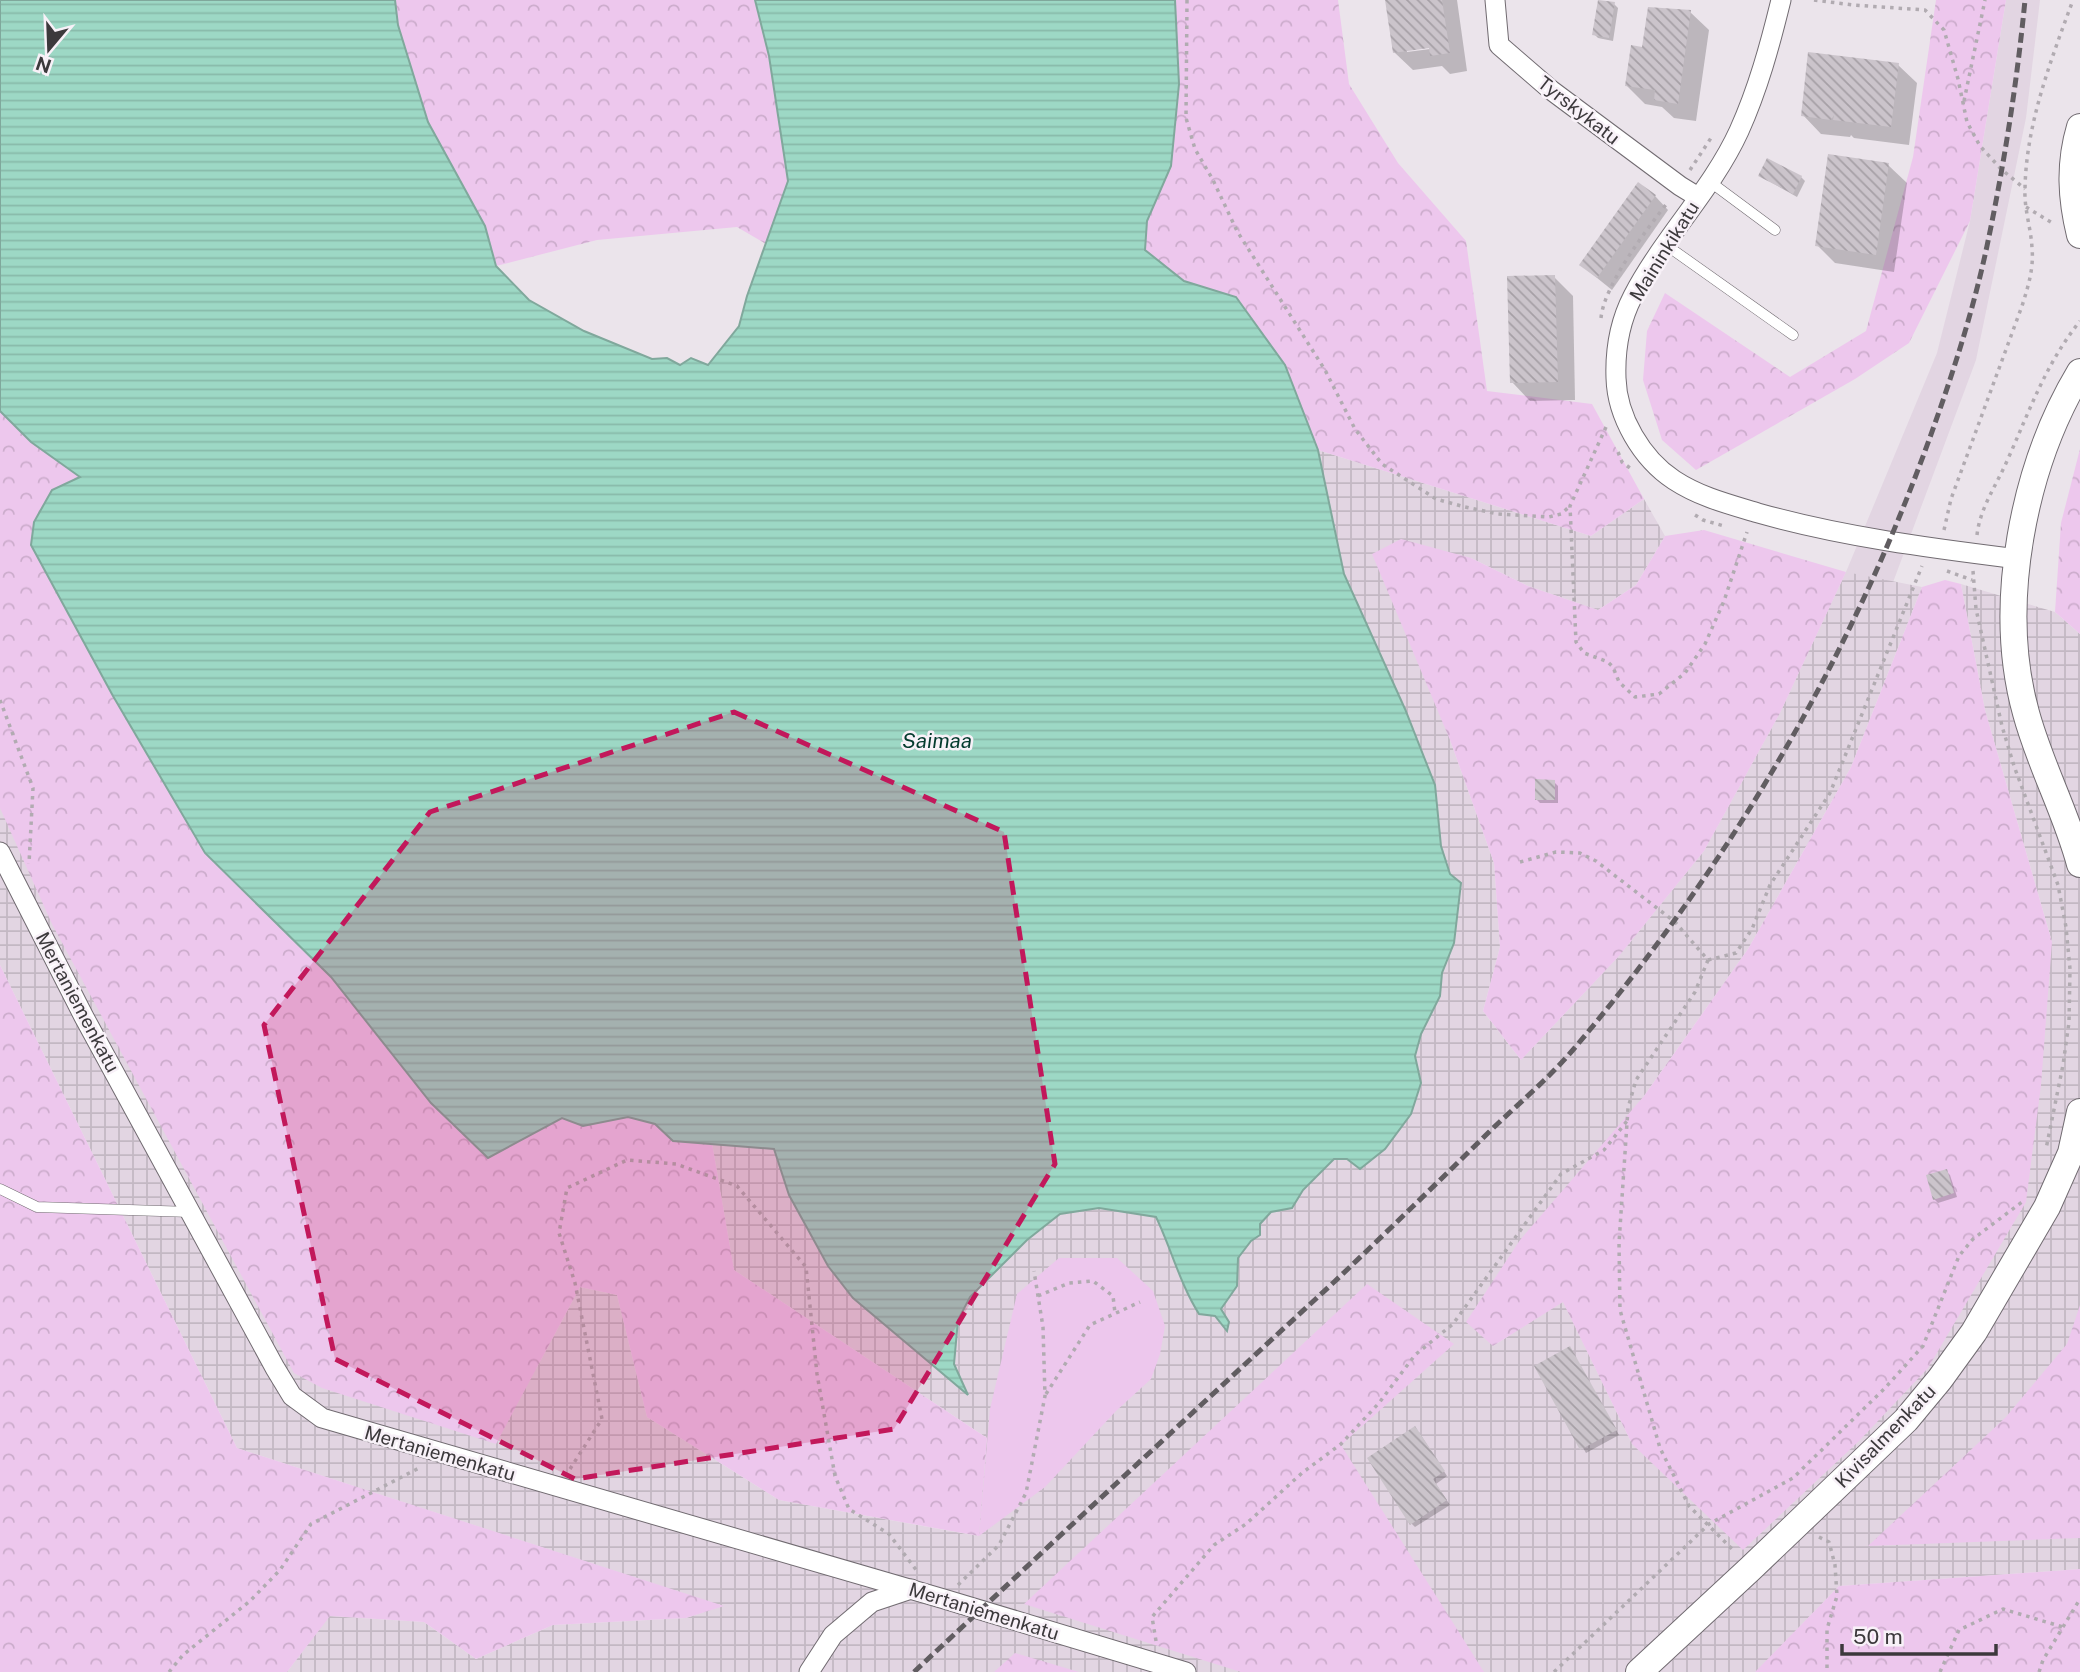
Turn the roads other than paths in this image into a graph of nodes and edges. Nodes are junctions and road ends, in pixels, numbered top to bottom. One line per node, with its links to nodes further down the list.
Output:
1 (1495, 0): 4 (street, Tyrskykatu)
2 (1781, 0): 4 (street, Maininkikatu)
3 (2080, 127): 6 (street)
4 (1703, 189): 5 (lane); 7 (street, Maininkikatu)
5 (1775, 230)
6 (2080, 235)
7 (1666, 245): 8 (lane); 10 (street, Maininkikatu)
8 (1793, 335)
9 (2080, 372): 10 (street)
10 (2018, 559): 12 (street)
11 (0, 852): 15 (street, Mertaniemenkatu)
12 (2080, 864)
13 (2080, 1112): 19 (street, Kivisalmenkatu)
14 (0, 1189): 15 (lane)
15 (191, 1212): 16 (street, Mertaniemenkatu)
16 (918, 1591): 17 (street); 18 (street, Mertaniemenkatu)
17 (809, 1672)
18 (1186, 1672)
19 (1639, 1672)

